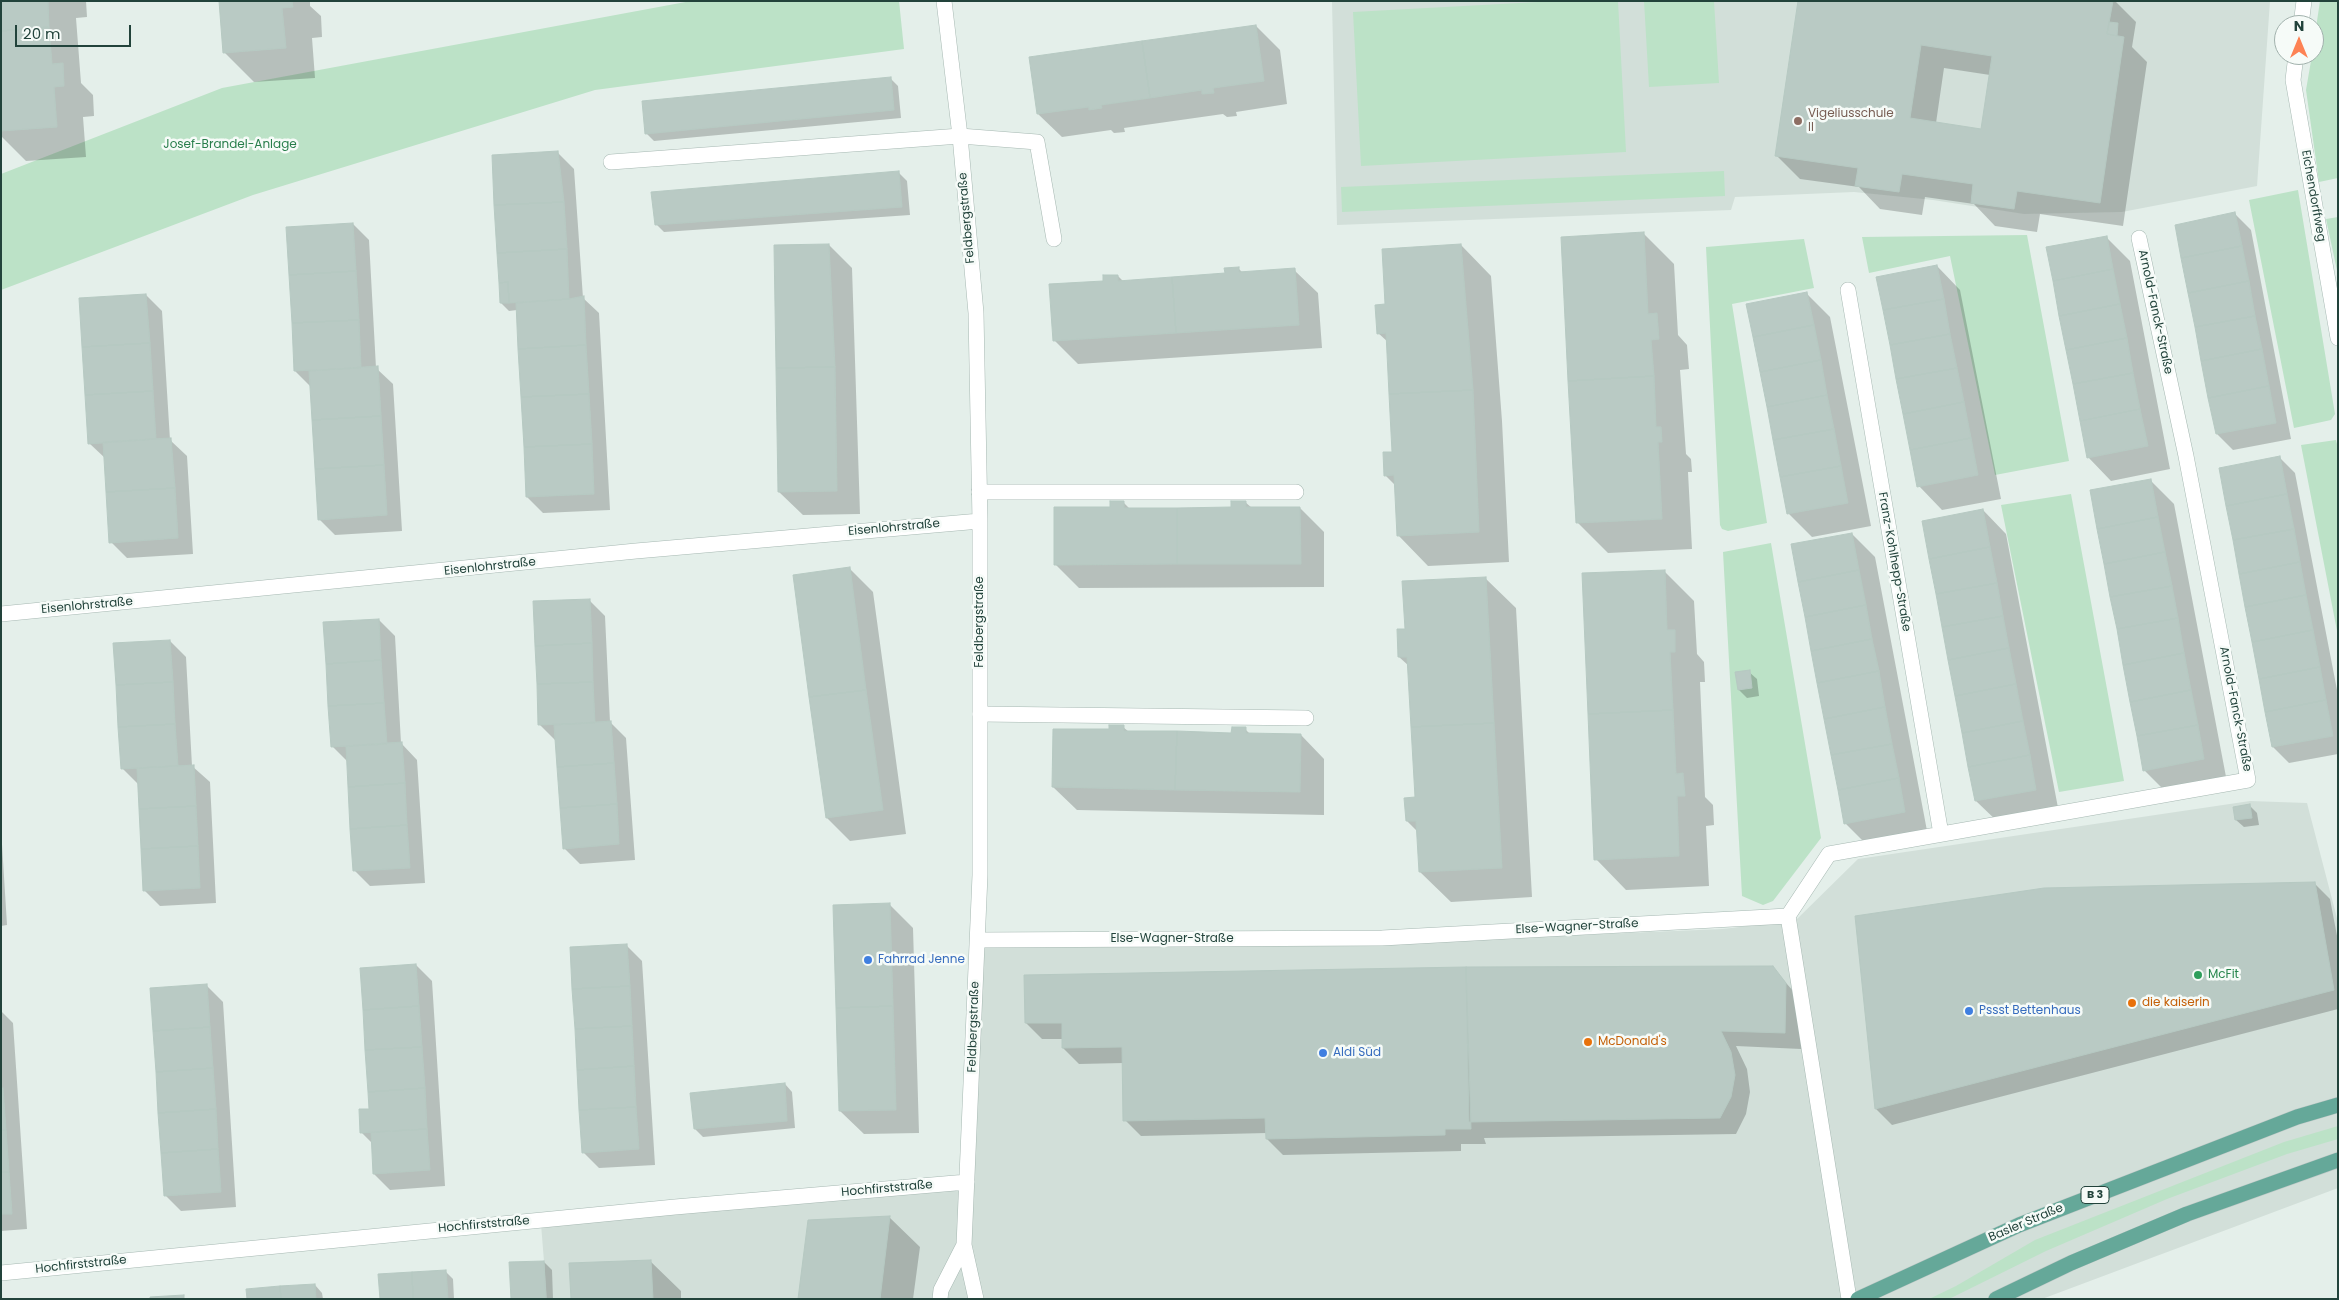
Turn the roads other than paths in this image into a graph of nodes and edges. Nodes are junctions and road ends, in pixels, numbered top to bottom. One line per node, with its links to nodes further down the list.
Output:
1 (944, 1): 5 (street, Feldbergstraße)
2 (2304, 1): 3 (street)
3 (2302, 15)
4 (2295, 65): 10 (street, Eichendorffweg)
5 (960, 136): 6 (street); 8 (street); 11 (street, Feldbergstraße)
6 (611, 162)
7 (2139, 238): 17 (street, Arnold-Fanck-Straße)
8 (1054, 239)
9 (1848, 290): 17 (street, Franz-Kohlhepp-Straße)
10 (2338, 338)
11 (979, 492): 12 (street); 13 (street, Feldbergstraße)
12 (1296, 492)
13 (980, 521): 14 (street, Eisenlohrstraße); 15 (street, Feldbergstraße)
14 (1, 614)
15 (980, 714): 16 (street); 19 (street, Feldbergstraße)
16 (1306, 718)
17 (1941, 834): 18 (street, Arnold-Fanck-Straße)
18 (1788, 916): 19 (street, Else-Wagner-Straße); 27 (street)
19 (978, 940): 22 (street, Feldbergstraße)
20 (2338, 1105): 28 (main road, Basler Straße / B 3)
21 (2338, 1160): 29 (main road)
22 (967, 1182): 23 (street, Feldbergstraße); 24 (street, Hochfirststraße)
23 (964, 1245): 25 (street, Feldbergstraße); 26 (street, Feldbergstraße)
24 (1, 1273)
25 (940, 1299)
26 (976, 1299)
27 (1849, 1299)
28 (1858, 1299)
29 (1996, 1299)

